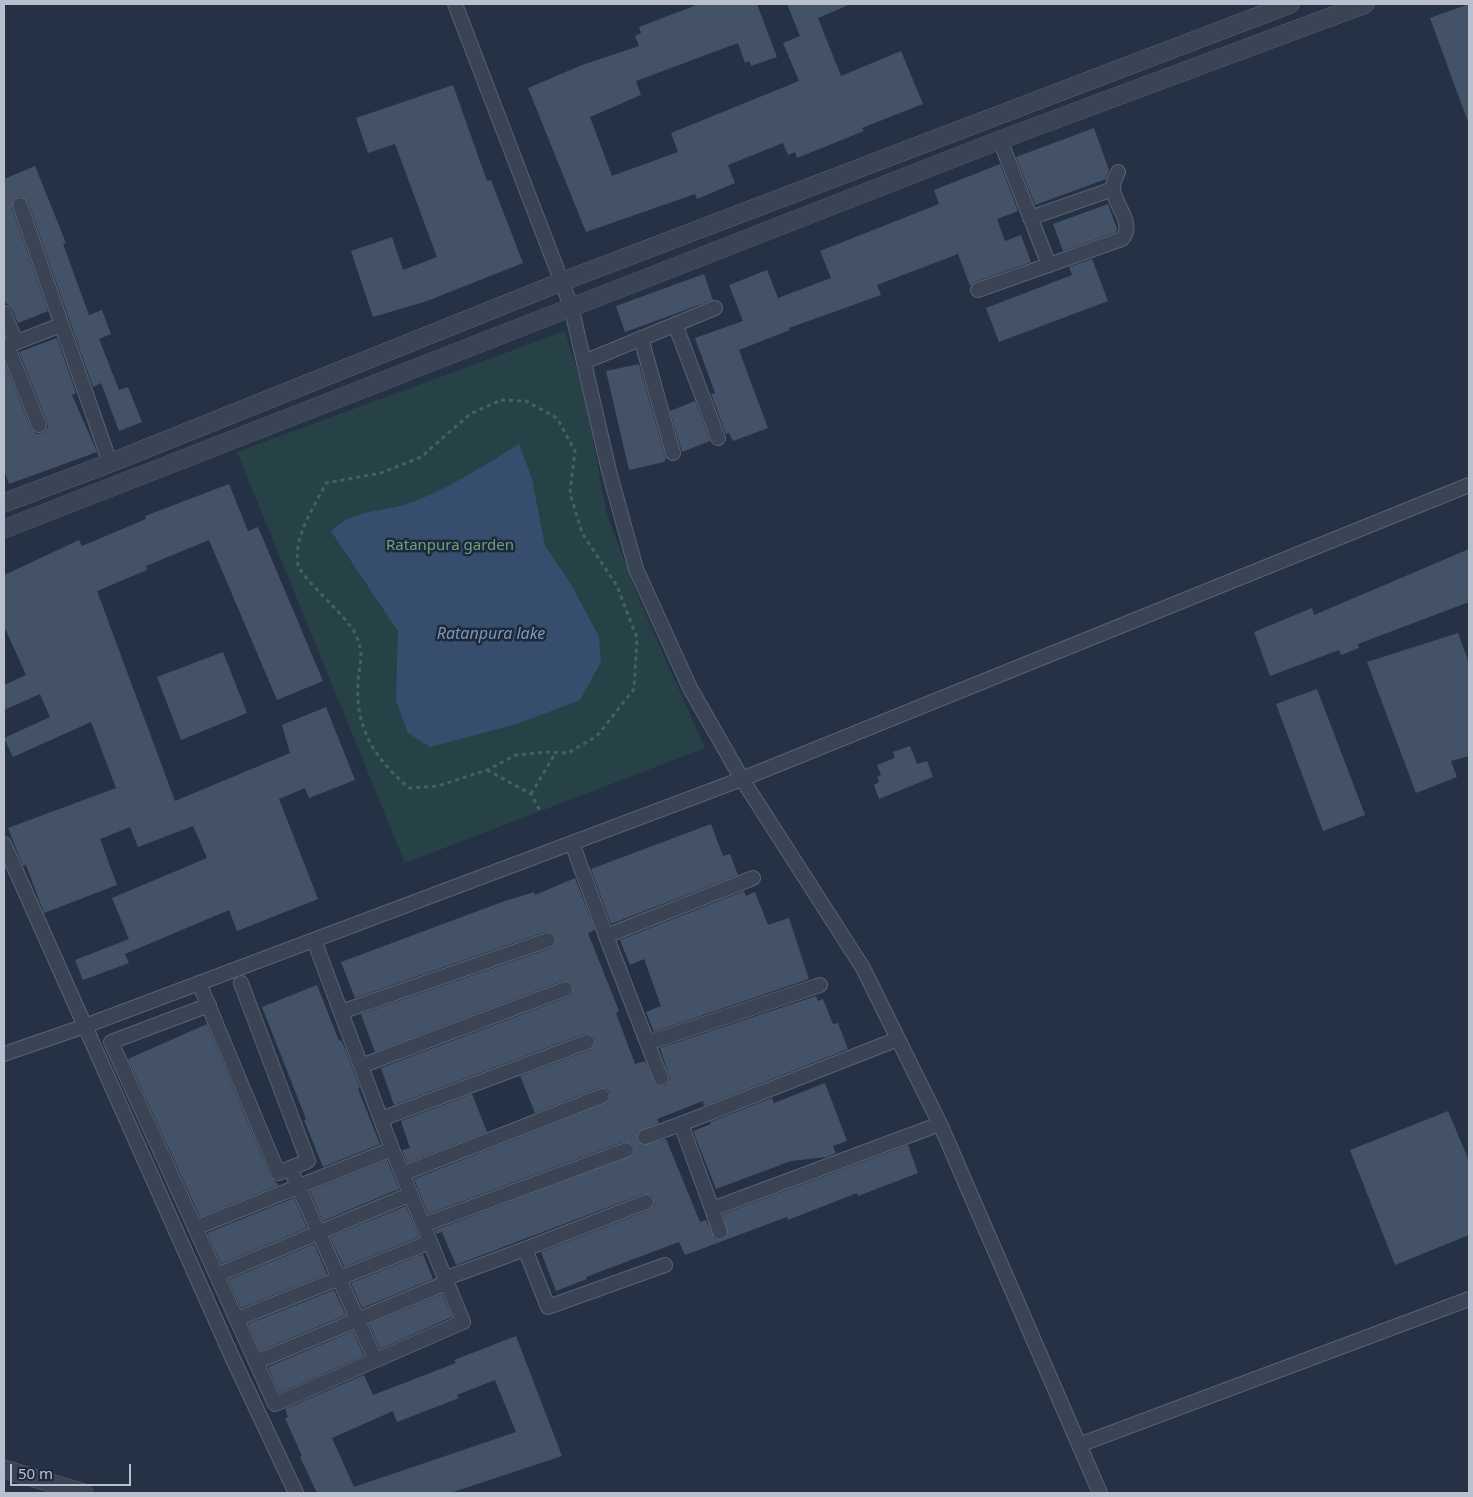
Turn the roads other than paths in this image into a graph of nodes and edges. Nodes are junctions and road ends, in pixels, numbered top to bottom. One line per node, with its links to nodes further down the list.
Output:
1 (455, 4): 10 (street)
2 (1290, 4): 10 (street)
3 (1365, 4): 4 (street)
4 (1000, 140): 8 (street); 12 (street)
5 (1118, 172): 6 (street)
6 (1112, 189): 8 (street); 9 (street)
7 (20, 206): 16 (street)
8 (1030, 218): 9 (street)
9 (1049, 265): 11 (street)
10 (561, 282): 12 (street); 23 (street)
11 (978, 290)
12 (571, 306): 19 (street); 26 (street)
13 (715, 308): 15 (street)
14 (4, 313): 18 (street)
15 (675, 324): 17 (street); 21 (street)
16 (61, 325): 18 (street); 23 (street)
17 (640, 338): 19 (street); 22 (street)
18 (9, 345): 20 (street)
19 (584, 362): 27 (street)
20 (39, 424)
21 (718, 438)
22 (673, 454)
23 (110, 463): 25 (street)
24 (1469, 485): 27 (street)
25 (4, 504)
26 (4, 529)
27 (742, 779): 28 (street); 41 (street)
28 (572, 843): 31 (street); 32 (street)
29 (4, 844): 40 (street)
30 (753, 878): 31 (street)
31 (606, 936): 43 (street)
32 (314, 940): 35 (street); 39 (street)
33 (548, 940): 39 (street)
34 (241, 982): 54 (street)
35 (199, 983): 38 (street); 40 (street)
36 (820, 985): 43 (street)
37 (565, 988): 45 (street)
38 (209, 1005): 54 (street); 61 (street)
39 (341, 1012): 45 (street)
40 (85, 1026): 44 (street); 78 (street)
41 (898, 1039): 49 (street); 50 (street)
42 (587, 1042): 48 (street)
43 (648, 1043): 46 (street)
44 (4, 1054)
45 (362, 1066): 48 (street)
46 (661, 1078)
47 (602, 1096): 55 (street)
48 (381, 1119): 52 (street)
49 (681, 1124): 51 (street); 59 (street)
50 (940, 1124): 59 (street); 75 (street)
51 (645, 1137)
52 (392, 1148): 55 (street); 56 (street)
53 (626, 1150): 60 (street)
54 (290, 1168): 56 (street)
55 (402, 1174): 57 (street)
56 (298, 1187): 61 (street); 63 (street)
57 (410, 1194): 60 (street); 63 (street)
58 (646, 1202): 65 (street)
59 (712, 1209): 62 (street)
60 (423, 1225): 64 (street)
61 (195, 1228): 67 (street)
62 (720, 1232)
63 (319, 1233): 67 (street); 68 (street)
64 (430, 1242): 68 (street); 69 (street)
65 (525, 1250): 66 (street); 69 (street)
66 (665, 1265)
67 (217, 1275): 71 (street)
68 (339, 1278): 71 (street); 72 (street)
69 (445, 1281): 72 (street); 73 (street)
70 (1469, 1299): 75 (street)
71 (237, 1320): 74 (street)
72 (358, 1320): 73 (street); 74 (street)
73 (376, 1359): 74 (street)
74 (256, 1362)
75 (1079, 1445): 79 (street)
76 (4, 1469): 77 (street)
77 (84, 1493)
78 (296, 1493)
79 (1100, 1493)

